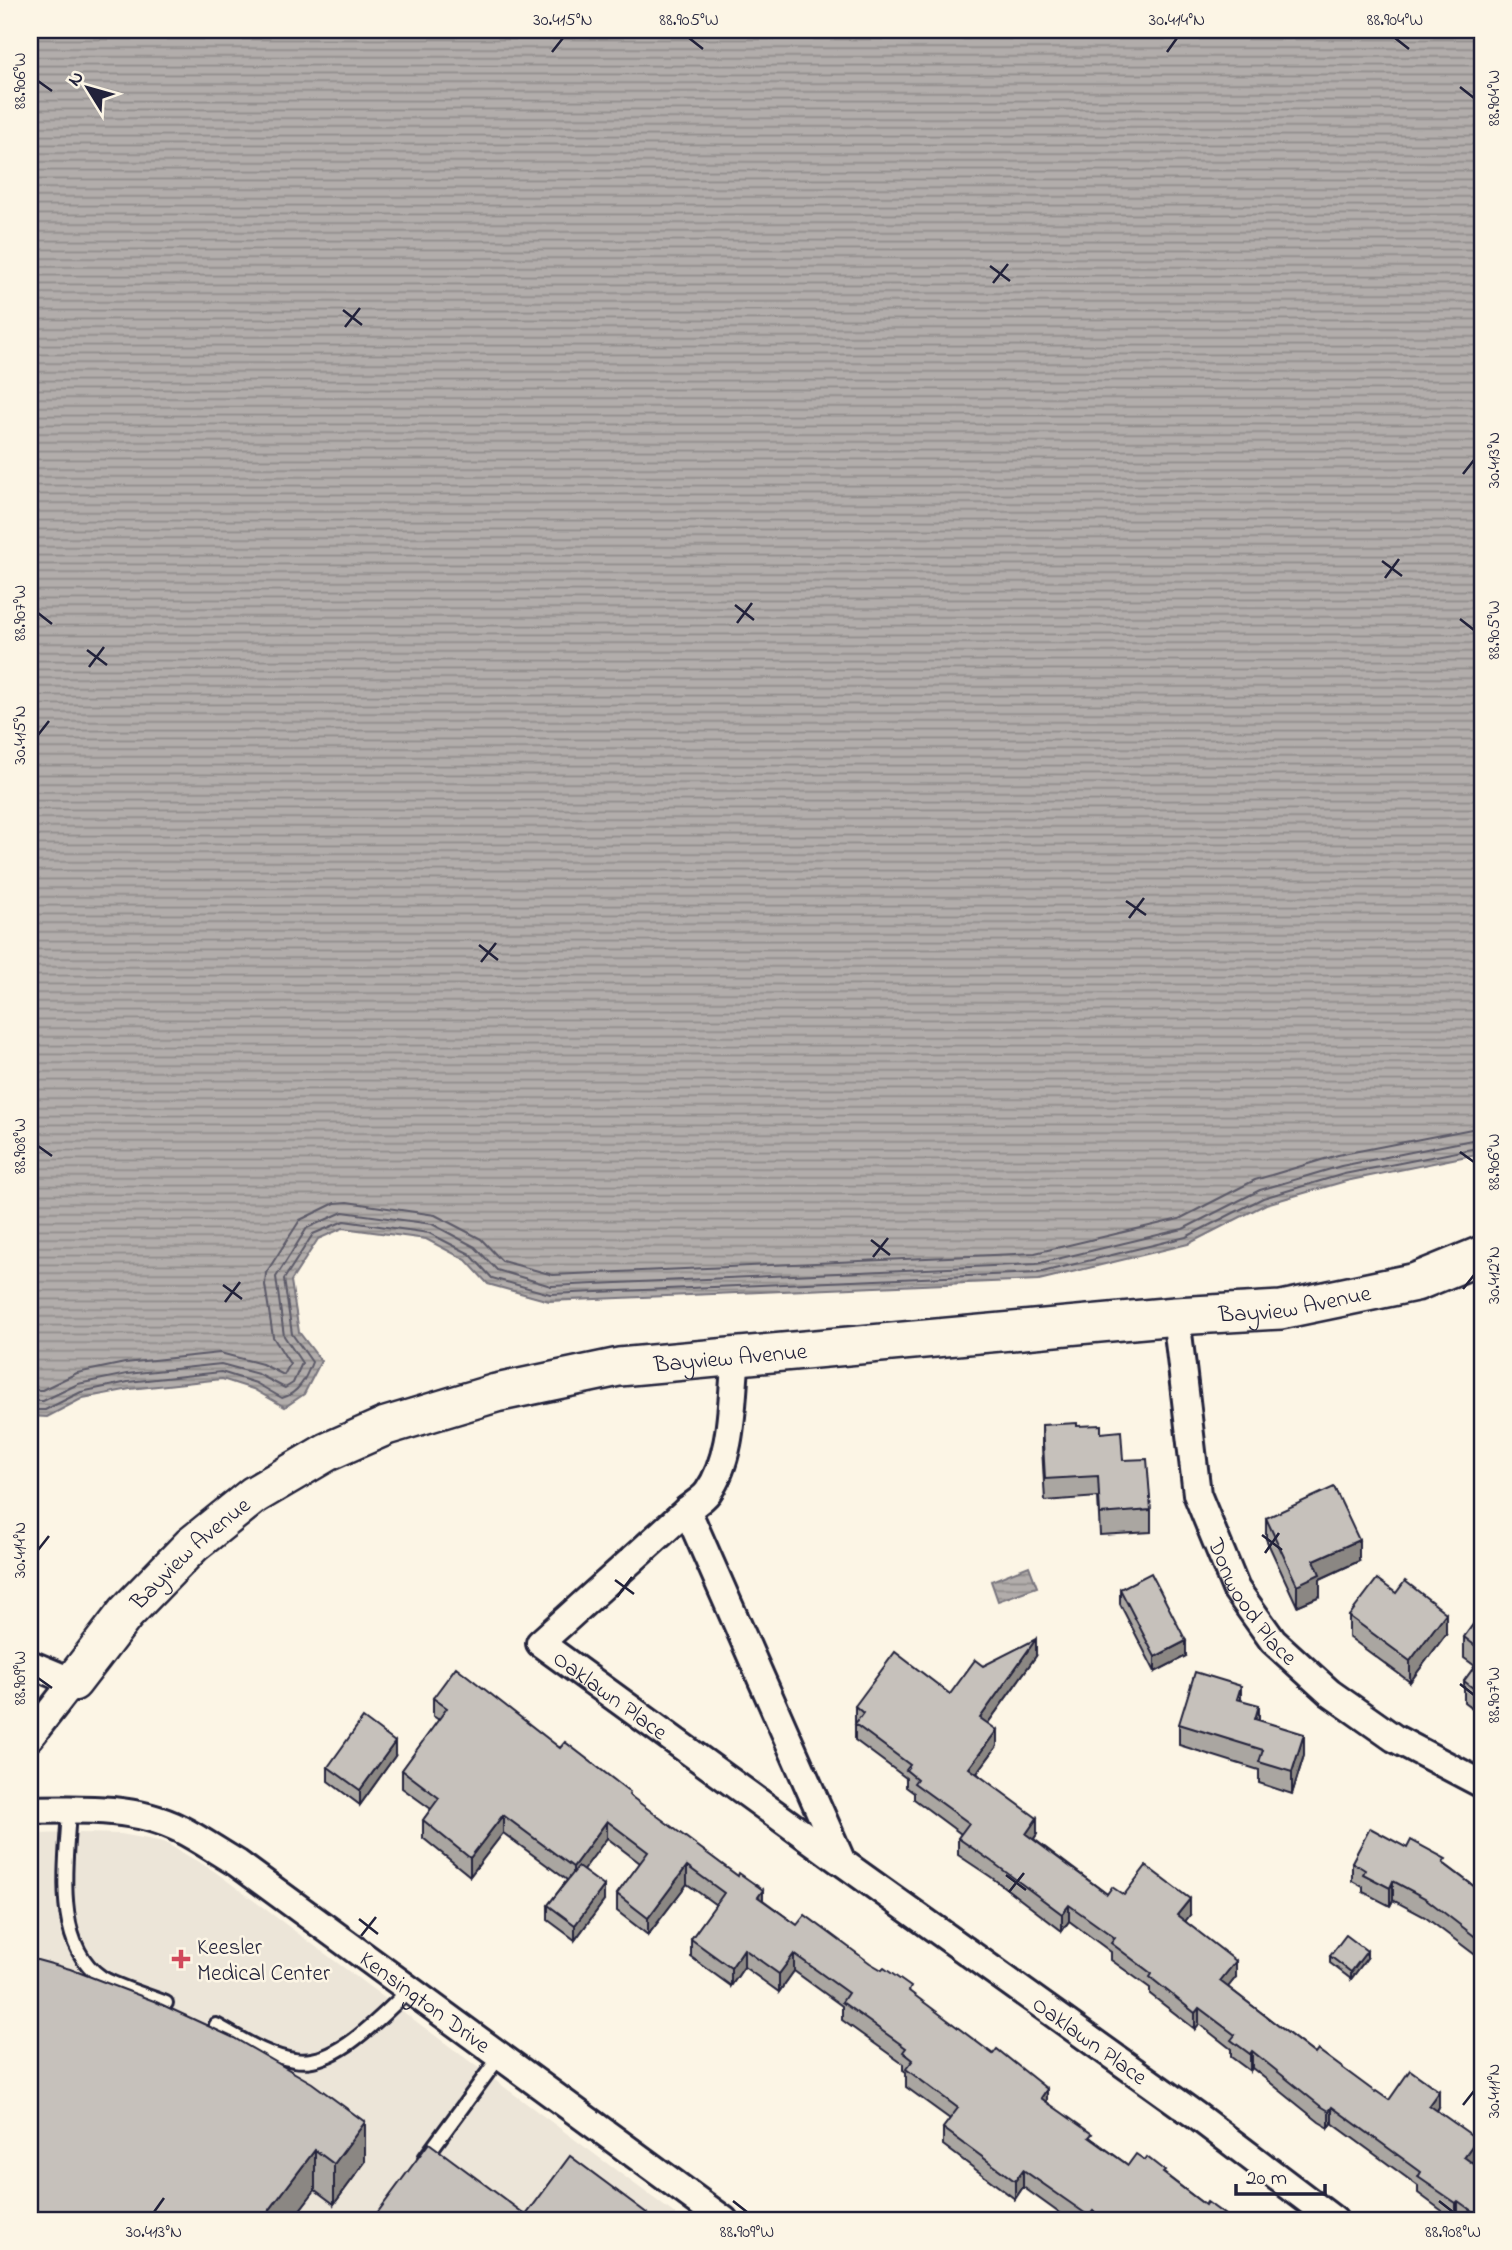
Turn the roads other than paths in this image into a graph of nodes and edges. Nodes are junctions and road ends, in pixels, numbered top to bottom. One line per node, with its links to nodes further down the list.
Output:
1 (1482, 1255): 2 (street, Bayview Avenue)
2 (1176, 1316): 3 (street, Bayview Avenue); 8 (street, Donwood Place)
3 (736, 1357): 4 (street, Oaklawn Place); 6 (street, Bayview Avenue)
4 (687, 1510): 11 (street); 11 (street, Oaklawn Place)
5 (30, 1664): 6 (street)
6 (73, 1682): 7 (street)
7 (37, 1728)
8 (1482, 1784)
9 (69, 1809): 10 (street, Kensington Drive); 12 (street, Kensington Drive); 13 (lane)
10 (30, 1810)
11 (842, 1862): 18 (street, Oaklawn Place)
12 (409, 1990): 14 (lane); 15 (street, Kensington Drive)
13 (166, 2003)
14 (216, 2025)
15 (500, 2056): 16 (lane); 17 (street, Kensington Drive)
16 (419, 2165)
17 (724, 2220)
18 (1334, 2220)

